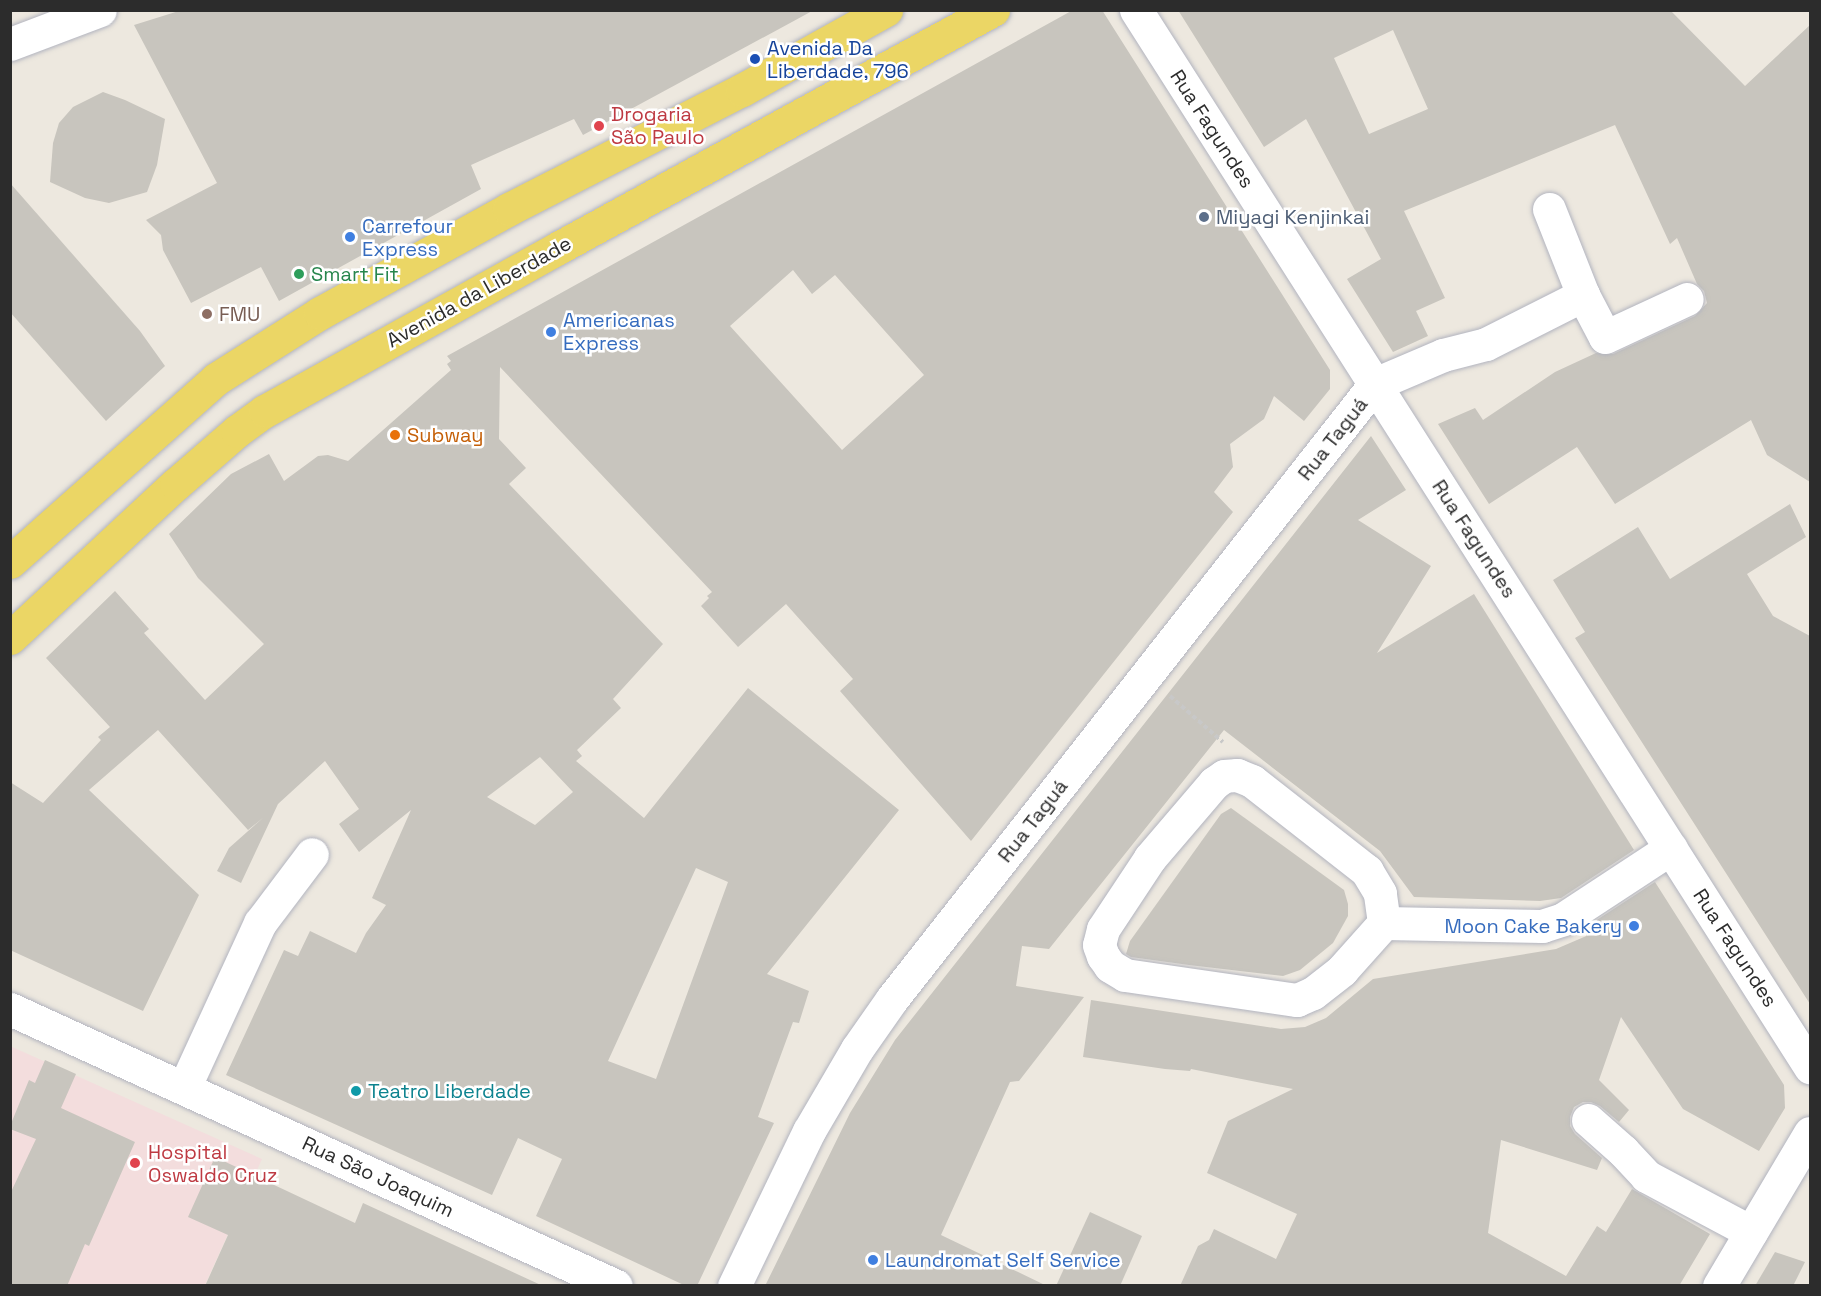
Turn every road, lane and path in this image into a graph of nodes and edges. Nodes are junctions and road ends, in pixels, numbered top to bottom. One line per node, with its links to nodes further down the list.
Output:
1 (100, 10): 5 (street)
2 (886, 10): 10 (main road)
3 (1136, 10): 9 (street, Rua Fagundes)
4 (980, 14): 11 (main road, Avenida da Liberdade)
5 (10, 44)
6 (1549, 209): 7 (street)
7 (1583, 295): 8 (street); 9 (street)
8 (1687, 299)
9 (1375, 384): 14 (street, Rua Taguá); 16 (street, Rua Fagundes)
10 (206, 388): 11 (main road); 12 (main road)
11 (237, 431): 13 (main road, Avenida da Liberdade)
12 (10, 562)
13 (10, 638)
14 (1147, 676): 15 (path); 26 (street, Rua Taguá)
15 (1224, 776): 18 (street); 18 (street)
16 (1671, 848): 18 (street); 20 (street, Rua Fagundes)
17 (312, 854): 21 (street)
18 (1384, 923)
19 (10, 1009): 21 (street, Rua São Joaquim)
20 (1810, 1067)
21 (184, 1088): 25 (street, Rua São Joaquim)
22 (1588, 1120): 24 (street)
23 (1810, 1133): 24 (street)
24 (1751, 1232): 27 (street)
25 (616, 1286)
26 (734, 1286)
27 (1719, 1286)

